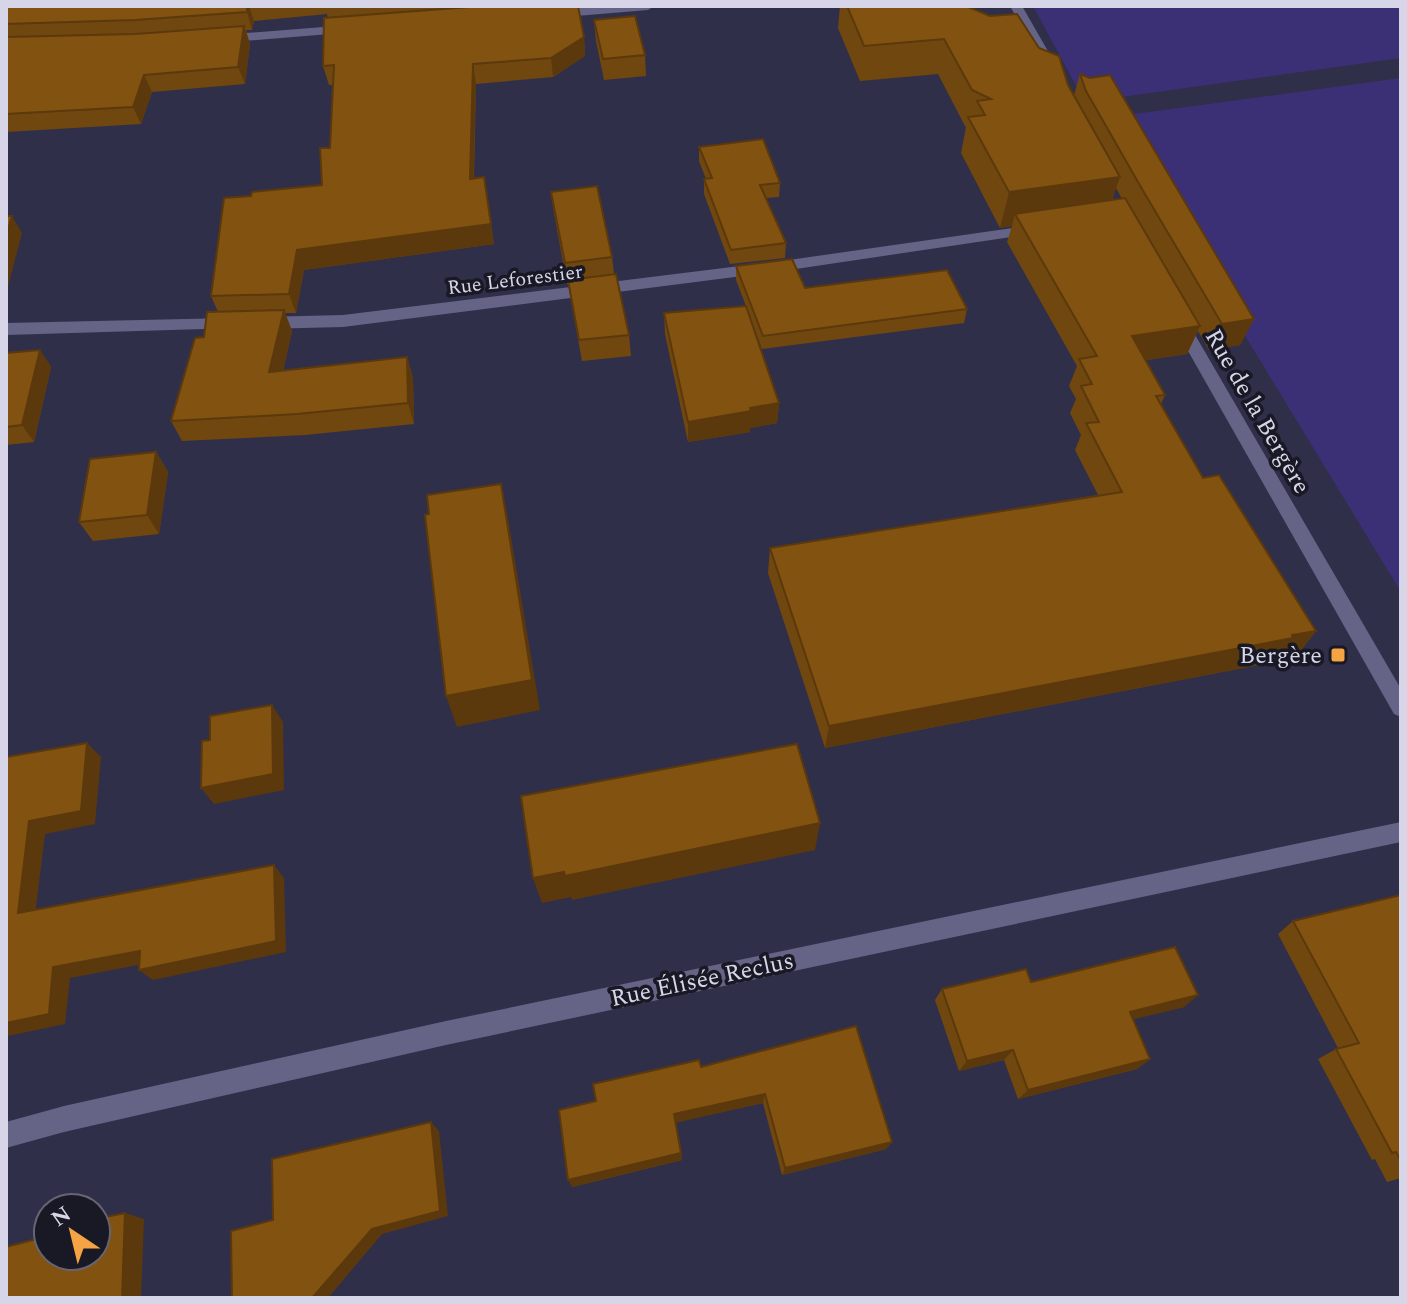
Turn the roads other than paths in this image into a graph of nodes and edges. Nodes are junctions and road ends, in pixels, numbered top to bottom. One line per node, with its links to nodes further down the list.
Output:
1 (648, 6): 3 (street)
2 (1016, 6): 6 (street)
3 (533, 16)
4 (361, 29): 5 (street)
5 (205, 40)
6 (1059, 88)
7 (1045, 228): 9 (street, Rue Leforestier)
8 (1167, 300): 10 (street, Rue de la Bergère)
9 (6, 329)
10 (1401, 708)
11 (1401, 832): 12 (street, Rue Élisée Reclus)
12 (6, 1135)

